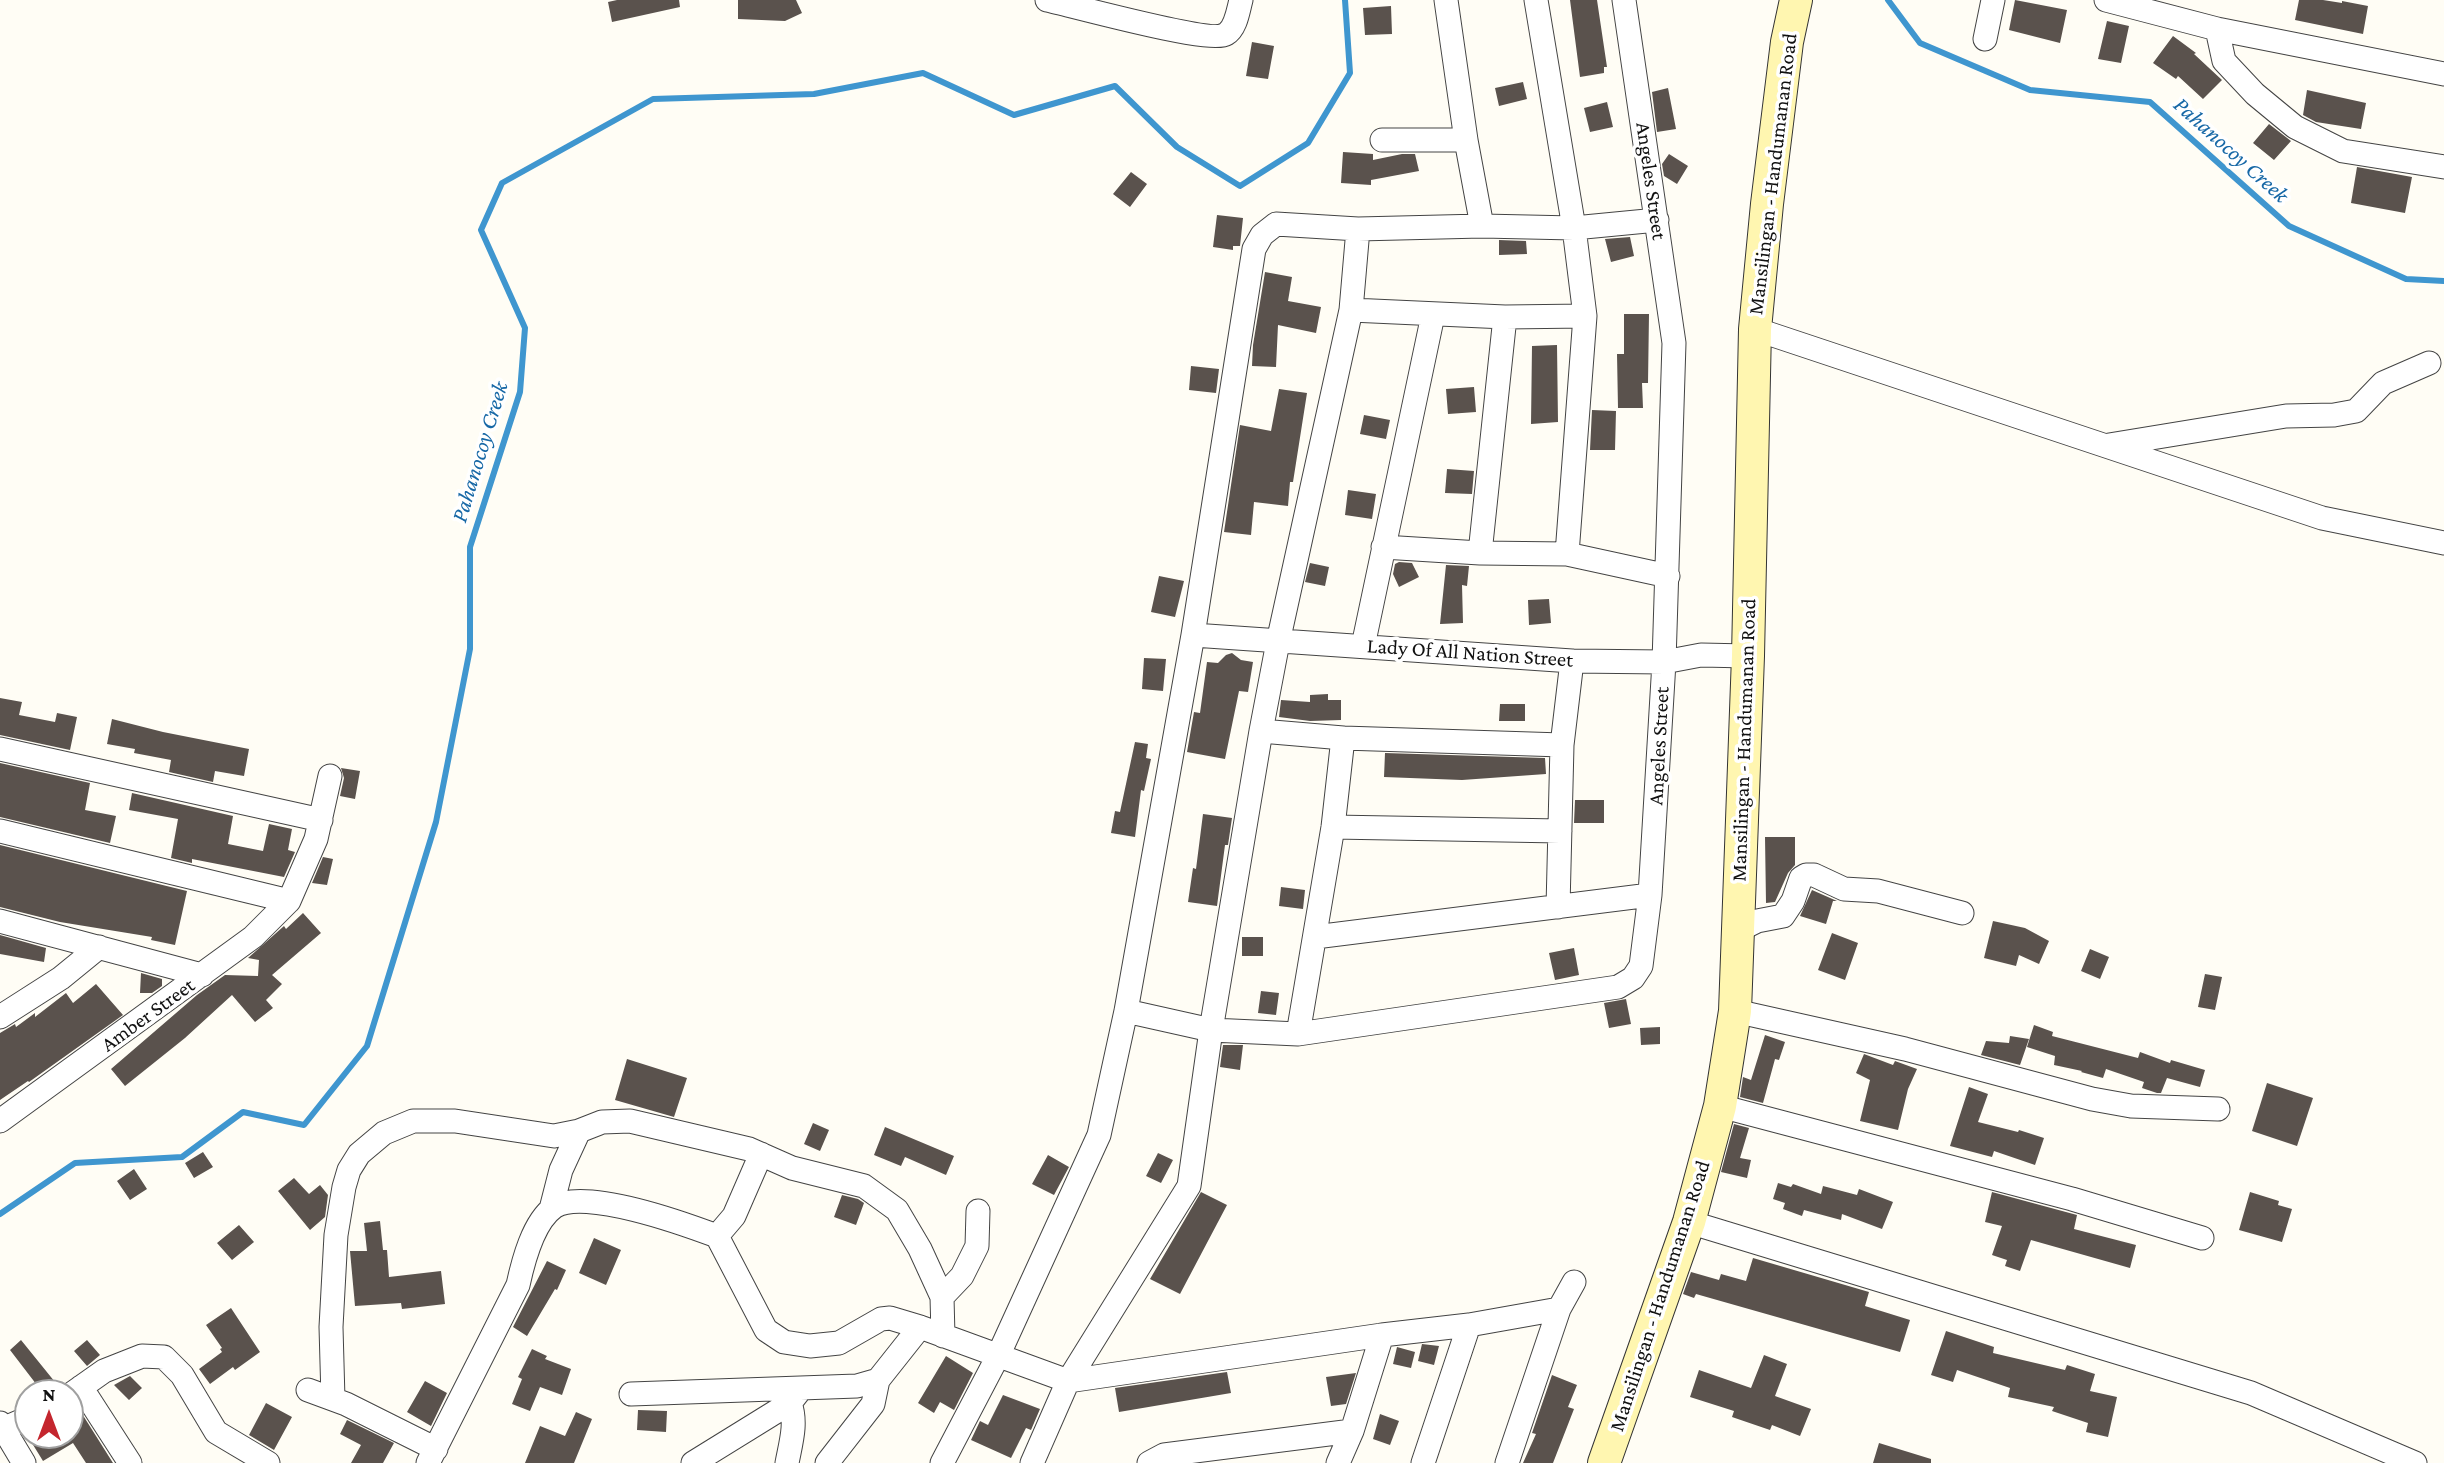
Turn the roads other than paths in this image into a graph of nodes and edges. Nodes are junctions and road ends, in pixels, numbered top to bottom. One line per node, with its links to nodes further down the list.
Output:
1 (1047, 0): 2 (street)
2 (1241, 0)
3 (1446, 0): 13 (street)
4 (1536, 0): 17 (street)
5 (1624, 0): 15 (street, Angeles Street)
6 (1796, 0): 23 (street, Mansilingan - Handumanan Road)
7 (1993, 0): 10 (street)
8 (2106, 0): 9 (street)
9 (2217, 29): 11 (street); 14 (street)
10 (1985, 39)
11 (2444, 74)
12 (1382, 140): 13 (street)
13 (1466, 140): 16 (street)
14 (2444, 167)
15 (1657, 220): 17 (street); 30 (street, Angeles Street)
16 (1482, 226): 17 (street); 18 (street)
17 (1574, 228): 21 (street)
18 (1358, 229): 19 (street); 31 (street)
19 (1351, 310): 20 (street); 32 (street)
20 (1433, 315): 22 (street); 27 (street)
21 (1585, 316): 22 (street); 29 (street)
22 (1505, 317): 28 (street)
23 (1755, 329): 25 (street); 34 (street, Mansilingan - Handumanan Road)
24 (2429, 363): 25 (street)
25 (2106, 445): 26 (street)
26 (2444, 543)
27 (1383, 547): 28 (street); 33 (street)
28 (1480, 553): 29 (street)
29 (1567, 554): 30 (street)
30 (1668, 576): 36 (street, Angeles Street)
31 (1193, 635): 32 (street, Lady Of All Nation Street); 56 (street)
32 (1278, 642): 33 (street, Lady Of All Nation Street); 37 (street)
33 (1363, 646): 35 (street, Lady Of All Nation Street)
34 (1748, 656): 36 (street, Lady Of All Nation Street); 51 (street, Mansilingan - Handumanan Road)
35 (1572, 661): 36 (street, Lady Of All Nation Street); 39 (street)
36 (1664, 662): 46 (street, Angeles Street)
37 (1261, 732): 38 (street); 58 (street)
38 (1343, 738): 39 (street); 43 (street)
39 (1562, 745): 45 (street)
40 (0, 748): 42 (street)
41 (330, 776): 42 (street)
42 (321, 820): 47 (street)
43 (1333, 827): 45 (street); 52 (street)
44 (0, 831): 47 (street)
45 (1560, 831): 48 (street)
46 (1650, 895): 48 (street); 59 (street, Angeles Street)
47 (289, 901): 54 (street, Amber Street)
48 (1558, 906): 52 (street)
49 (1962, 913): 51 (street)
50 (0, 921): 53 (street)
51 (1739, 930): 55 (street, Mansilingan - Handumanan Road)
52 (1315, 937): 59 (street)
53 (99, 947): 54 (street); 57 (street)
54 (202, 975): 62 (street, Amber Street)
55 (1735, 1011): 60 (street, Mansilingan - Handumanan Road); 61 (street)
56 (1126, 1012): 58 (street, Angeles Street); 77 (street)
57 (0, 1017)
58 (1210, 1030): 59 (street, Angeles Street); 79 (street)
59 (1298, 1034)
60 (1720, 1106): 67 (street, Mansilingan - Handumanan Road); 69 (street)
61 (2218, 1109)
62 (0, 1121)
63 (579, 1131): 64 (street); 65 (street); 84 (street)
64 (761, 1154): 68 (street); 71 (street)
65 (551, 1209): 68 (street); 88 (street)
66 (978, 1211): 71 (street)
67 (1689, 1222): 89 (street, Mansilingan - Handumanan Road); 102 (street)
68 (717, 1236): 74 (street)
69 (2202, 1238)
70 (1574, 1282): 72 (street)
71 (942, 1297): 76 (street)
72 (1559, 1309): 73 (street); 101 (street)
73 (1469, 1325): 75 (street); 100 (street)
74 (920, 1327): 76 (street); 78 (street)
75 (1382, 1335): 79 (street); 87 (street)
76 (943, 1336): 77 (street)
77 (998, 1356): 79 (street); 96 (street)
78 (878, 1380): 83 (street); 95 (street)
79 (1068, 1381): 97 (street)
80 (84, 1385): 92 (street)
81 (307, 1390): 84 (street)
82 (631, 1394): 83 (street)
83 (795, 1396): 93 (street); 94 (street)
84 (333, 1399): 88 (street)
85 (84, 1403): 91 (street)
86 (1, 1427): 90 (street)
87 (1352, 1431): 98 (street); 99 (street)
88 (432, 1456)
89 (1608, 1462)
90 (24, 1463)
91 (130, 1463)
92 (268, 1463)
93 (693, 1463)
94 (786, 1463)
95 (827, 1463)
96 (942, 1463)
97 (1031, 1463)
98 (1149, 1463)
99 (1338, 1463)
100 (1423, 1463)
101 (1507, 1463)
102 (2414, 1463)

